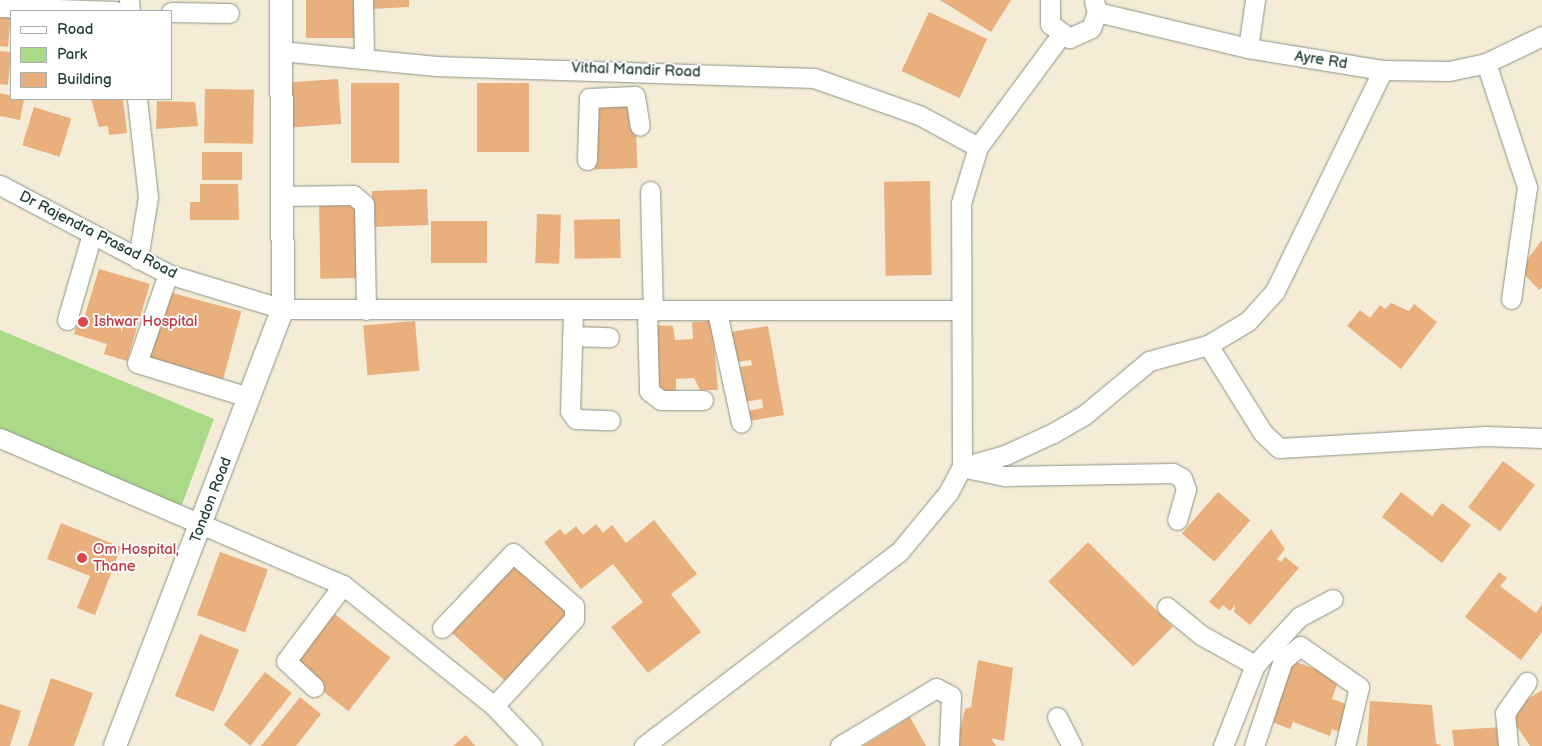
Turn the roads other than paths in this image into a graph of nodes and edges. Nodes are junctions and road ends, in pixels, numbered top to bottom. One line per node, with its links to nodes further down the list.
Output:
1 (282, 0): 13 (street)
2 (363, 0): 14 (street)
3 (1050, 0): 10 (street)
4 (1256, 0): 12 (street)
5 (1095, 6): 10 (street); 12 (street, Ayre Rd)
6 (0, 8): 7 (street)
7 (77, 10)
8 (172, 12): 9 (street)
9 (229, 13)
10 (1061, 35): 21 (street)
11 (1542, 36): 15 (street, Ayre Rd)
12 (1248, 48): 17 (street, Ayre Rd)
13 (280, 51): 14 (street, Vithal Mandir Road); 25 (street)
14 (364, 59): 16 (street, Vithal Mandir Road)
15 (1486, 63): 17 (street, Ayre Rd); 29 (street)
16 (609, 68): 18 (street); 21 (street, Vithal Mandir Road)
17 (1383, 70): 39 (street)
18 (610, 97): 20 (street); 22 (street)
19 (137, 100): 27 (street)
20 (640, 126)
21 (978, 147): 32 (street)
22 (587, 160)
23 (0, 185): 26 (street, Dr Rajendra Prasad Road)
24 (650, 191): 34 (street)
25 (280, 196): 30 (street); 31 (street)
26 (97, 237): 27 (street, Dr Rajendra Prasad Road); 36 (street)
27 (138, 259): 28 (street, Dr Rajendra Prasad Road)
28 (168, 274): 30 (street, Dr Rajendra Prasad Road); 40 (street)
29 (1511, 299)
30 (283, 309): 31 (street, Dr Rajendra Prasad Road); 40 (street, Tondon Road)
31 (366, 310): 33 (street, Dr Rajendra Prasad Road)
32 (959, 310): 35 (street, Dr Rajendra Prasad Road); 46 (street)
33 (573, 312): 34 (street, Dr Rajendra Prasad Road); 37 (street)
34 (650, 312): 35 (street, Dr Rajendra Prasad Road); 41 (street)
35 (717, 312): 43 (street)
36 (75, 316)
37 (572, 336): 38 (street); 42 (street)
38 (609, 336)
39 (1208, 345): 45 (street); 46 (street)
40 (248, 397): 48 (street, Tondon Road)
41 (703, 400)
42 (610, 420)
43 (740, 422)
44 (0, 438): 48 (street)
45 (1542, 438)
46 (962, 468): 47 (street); 60 (street)
47 (1177, 520)
48 (202, 523): 49 (street); 58 (street, Tondon Road)
49 (343, 585): 55 (street); 56 (street)
50 (1333, 599): 53 (street)
51 (1167, 607): 53 (street)
52 (442, 628): 56 (street)
53 (1256, 665): 64 (street)
54 (1527, 682): 67 (street)
55 (314, 687)
56 (494, 706): 59 (street)
57 (1057, 717): 63 (street)
58 (115, 746)
59 (532, 746)
60 (644, 746)
61 (840, 746): 62 (street)
62 (949, 746)
63 (1072, 746)
64 (1223, 746)
65 (1254, 746): 66 (street)
66 (1345, 746)
67 (1508, 746)

